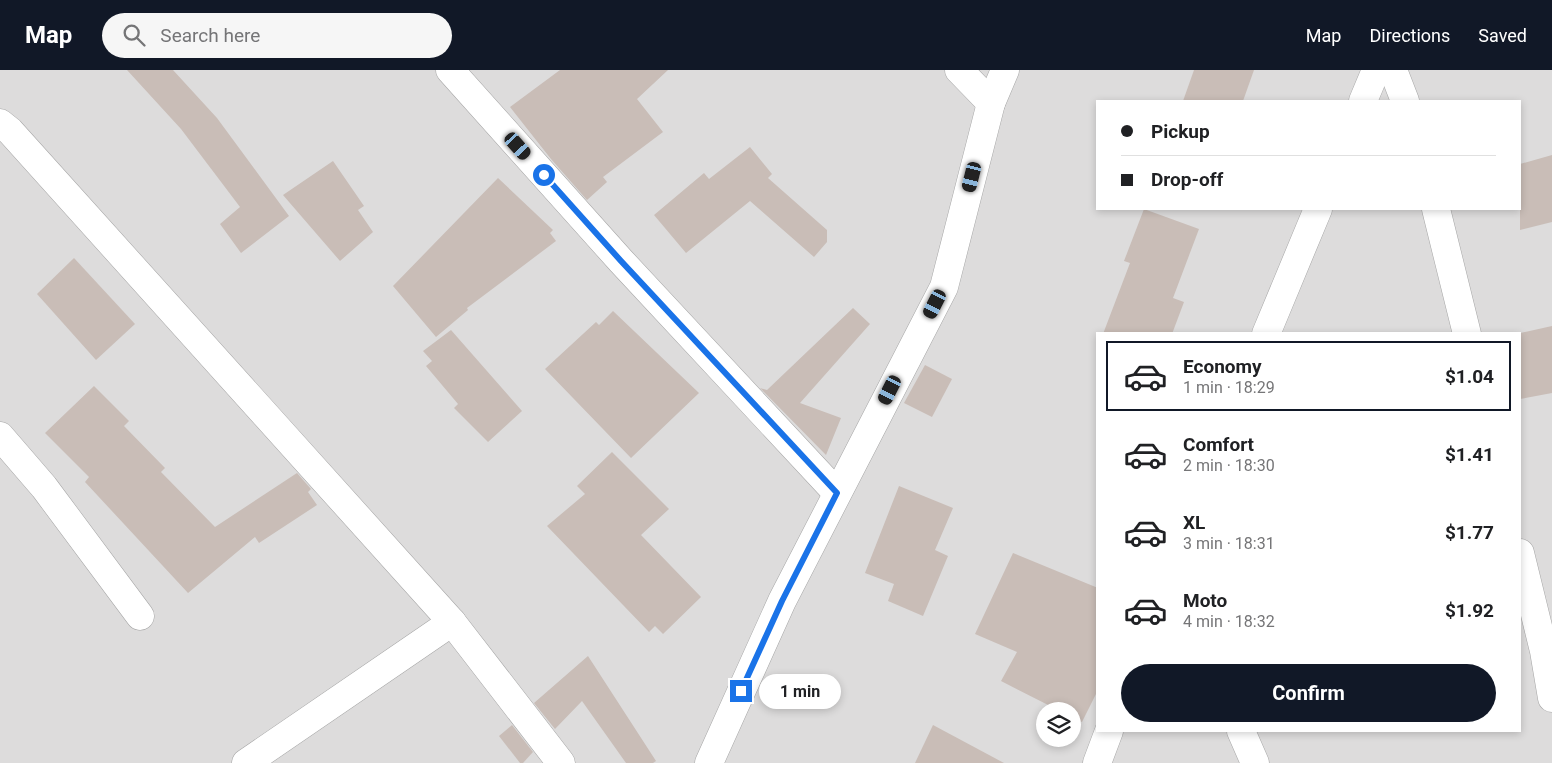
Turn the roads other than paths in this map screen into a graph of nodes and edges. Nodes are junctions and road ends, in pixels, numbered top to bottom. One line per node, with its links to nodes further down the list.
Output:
1 (450, 70): 15 (street)
2 (959, 70): 8 (street)
3 (1005, 70): 8 (street)
4 (1376, 70): 6 (street)
5 (1392, 70): 7 (street)
6 (1363, 100)
7 (1405, 100)
8 (991, 103): 15 (street)
9 (0, 123): 18 (street)
10 (1318, 210): 12 (street)
11 (1436, 210): 13 (street)
12 (1267, 332)
13 (1467, 332)
14 (0, 436): 17 (street)
15 (837, 493): 24 (street)
16 (1521, 557): 19 (street)
17 (140, 616)
18 (452, 622): 22 (street); 23 (street)
19 (1552, 698)
20 (1109, 732): 25 (street)
21 (1241, 732): 26 (street)
22 (246, 763)
23 (561, 763)
24 (709, 763)
25 (1097, 763)
26 (1254, 763)

